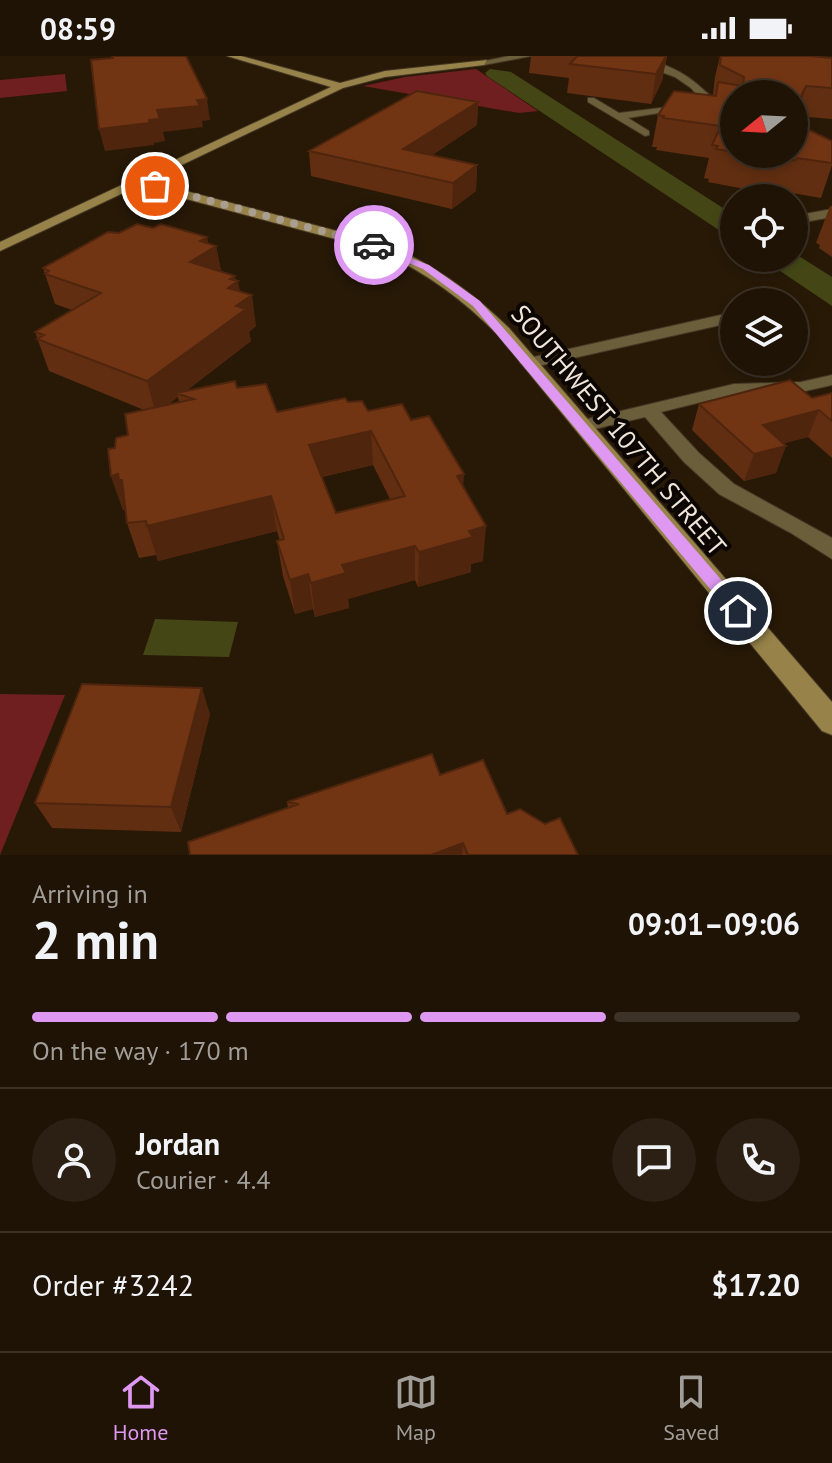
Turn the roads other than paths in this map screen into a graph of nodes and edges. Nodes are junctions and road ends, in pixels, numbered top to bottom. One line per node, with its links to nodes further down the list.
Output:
1 (231, 56): 7 (street)
2 (499, 56): 6 (street)
3 (527, 56): 6 (street)
4 (623, 56): 5 (street)
5 (635, 56): 9 (street)
6 (484, 62): 7 (street)
7 (340, 86): 13 (street)
8 (591, 100): 11 (street)
9 (713, 105): 10 (street); 11 (street)
10 (720, 107)
11 (618, 116): 12 (street)
12 (645, 133)
13 (137, 182): 16 (street); 18 (street, SOUTHWEST 107TH STREET)
14 (832, 213): 15 (street)
15 (808, 217)
16 (0, 247)
17 (720, 320): 18 (street)
18 (529, 363): 21 (street, SOUTHWEST 107TH STREET)
19 (832, 380): 20 (street)
20 (649, 410): 21 (street); 22 (street)
21 (582, 426): 23 (street, SOUTHWEST 107TH STREET)
22 (832, 551)
23 (832, 722)

